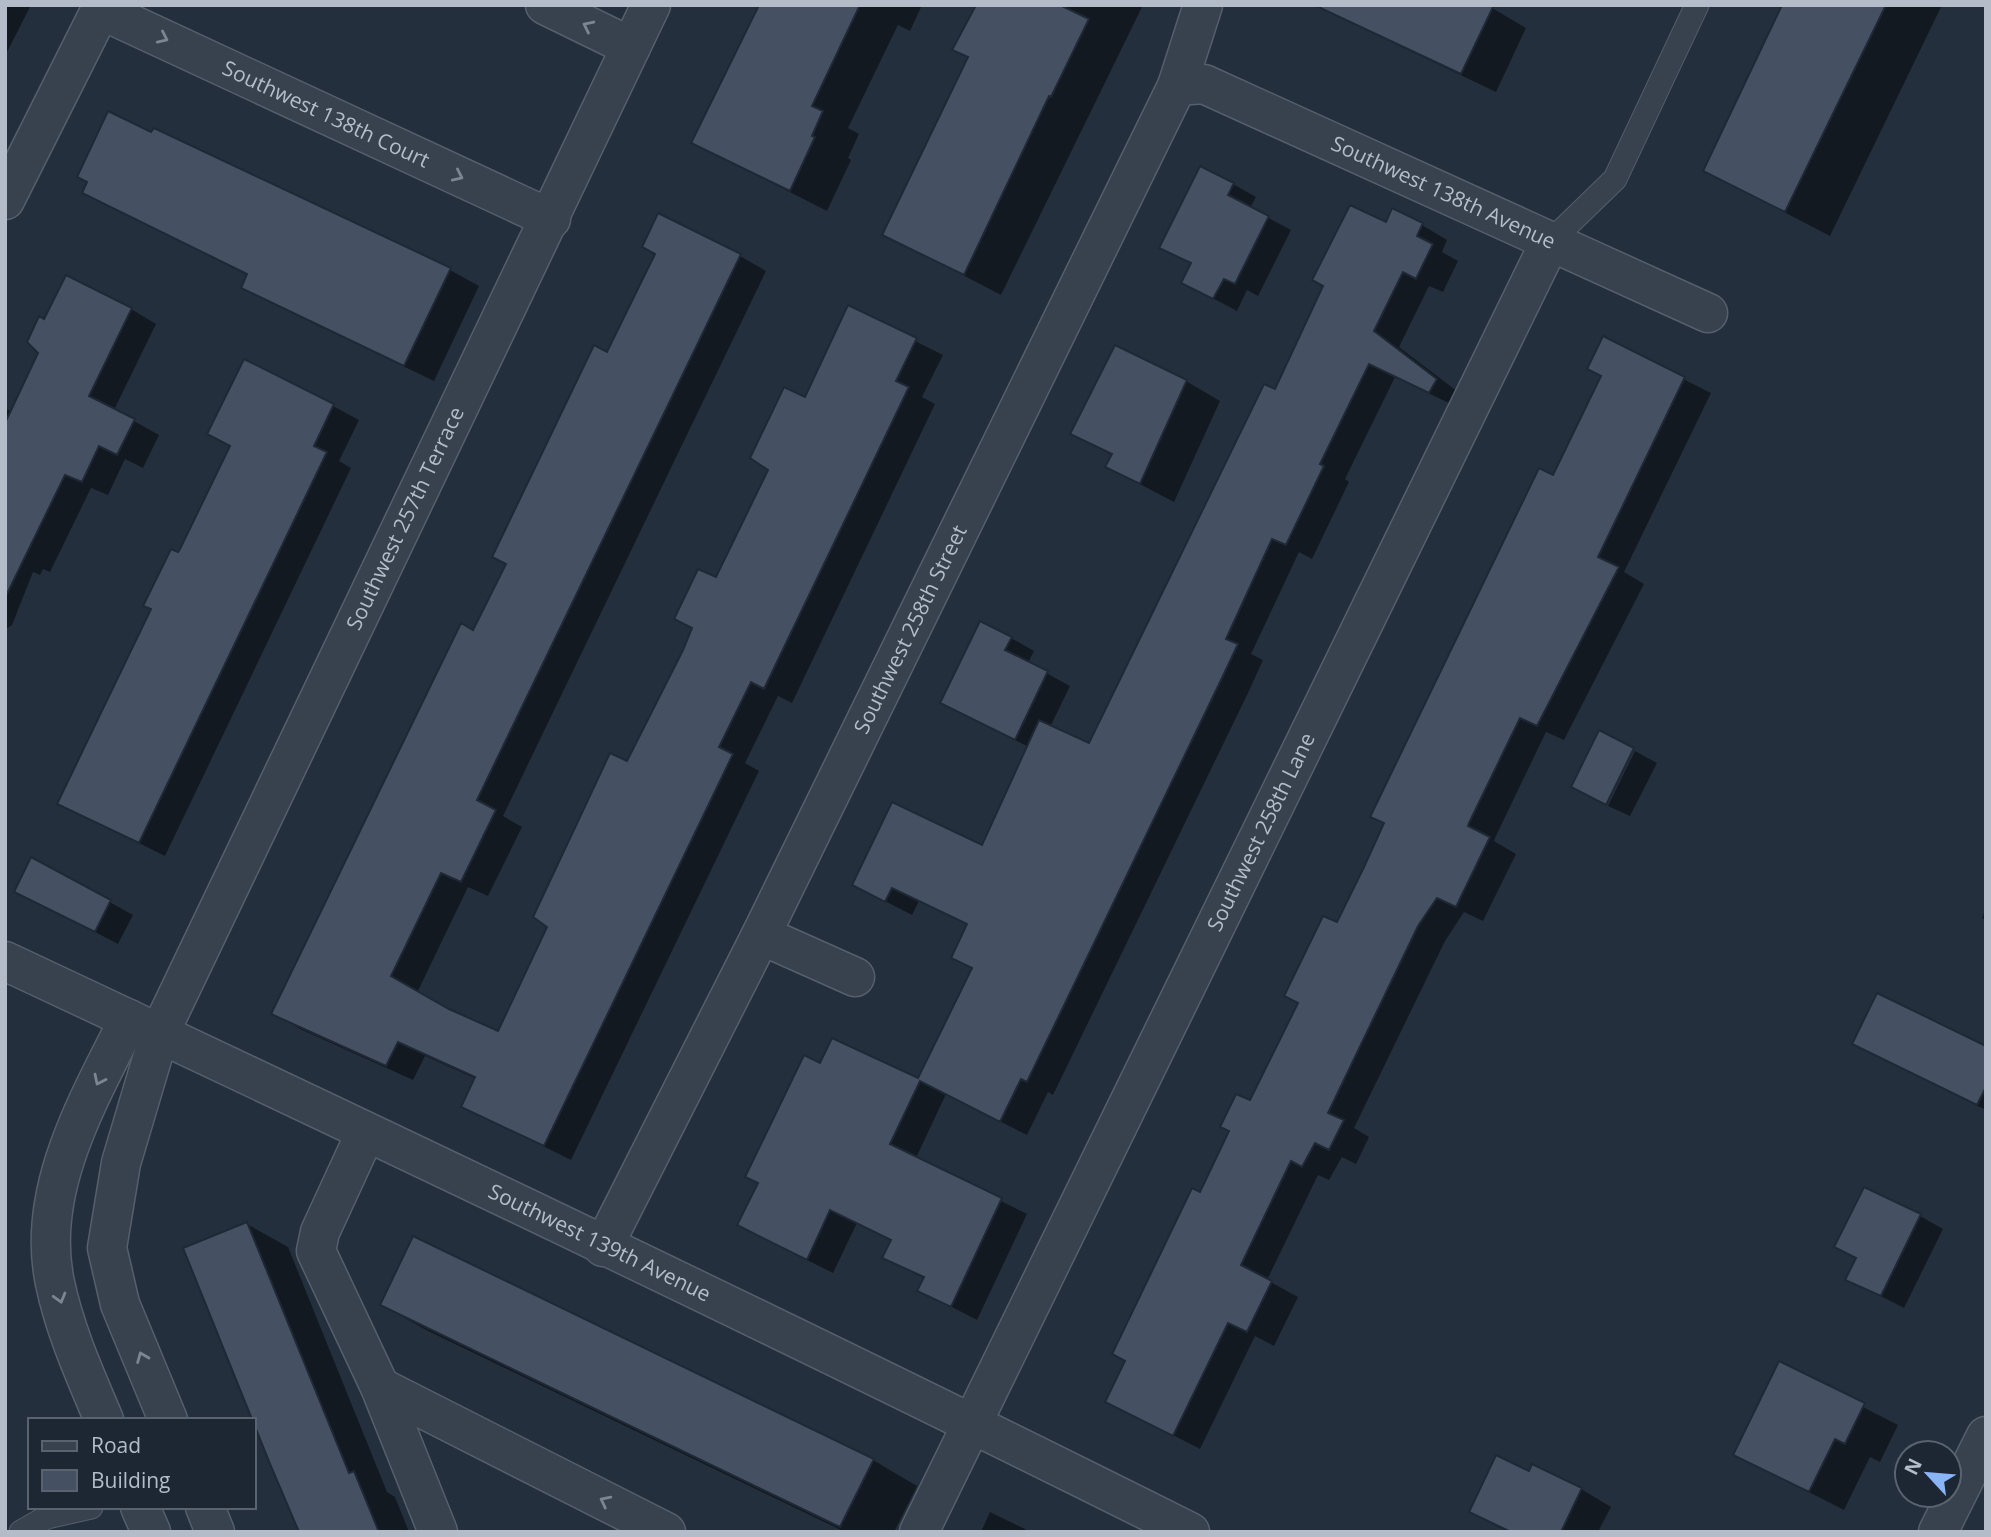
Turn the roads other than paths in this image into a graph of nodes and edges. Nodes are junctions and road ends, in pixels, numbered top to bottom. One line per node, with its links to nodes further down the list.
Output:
1 (545, 5): 6 (street, one-way to 1)
2 (651, 5): 6 (street, Southwest 257th Terrace)
3 (1203, 5): 7 (street, Southwest 258th Street)
4 (1697, 5): 10 (lane)
5 (102, 7): 8 (street); 9 (street, Southwest 138th Court, one-way to 9)
6 (631, 47): 9 (street, Southwest 257th Terrace)
7 (1177, 86): 10 (street, Southwest 138th Avenue); 12 (street, Southwest 258th Street)
8 (5, 200)
9 (551, 219): 15 (street, Southwest 257th Terrace)
10 (1550, 242): 11 (street, Southwest 138th Avenue); 21 (street, Southwest 258th Lane)
11 (1708, 313)
12 (761, 935): 14 (street); 17 (street, Southwest 258th Street)
13 (5, 961): 15 (street, Southwest 139th Avenue)
14 (855, 977)
15 (145, 1026): 16 (street, Southwest 139th Avenue); 19 (street, one-way to 19); 20 (street, one-way to 15)
16 (366, 1132): 17 (street, Southwest 139th Avenue); 18 (street)
17 (603, 1247): 21 (street, Southwest 139th Avenue)
18 (380, 1387): 29 (street); 30 (street, one-way to 18)
19 (103, 1418)
20 (167, 1418)
21 (973, 1423): 31 (street, Southwest 258th Lane); 32 (street, Southwest 139th Avenue)
22 (1986, 1436): 33 (street)
23 (82, 1509): 26 (lane)
24 (141, 1509): 27 (street)
25 (206, 1509): 28 (street)
26 (21, 1532)
27 (151, 1532)
28 (215, 1532)
29 (438, 1532)
30 (666, 1532)
31 (919, 1532)
32 (1190, 1532)
33 (1938, 1532)

